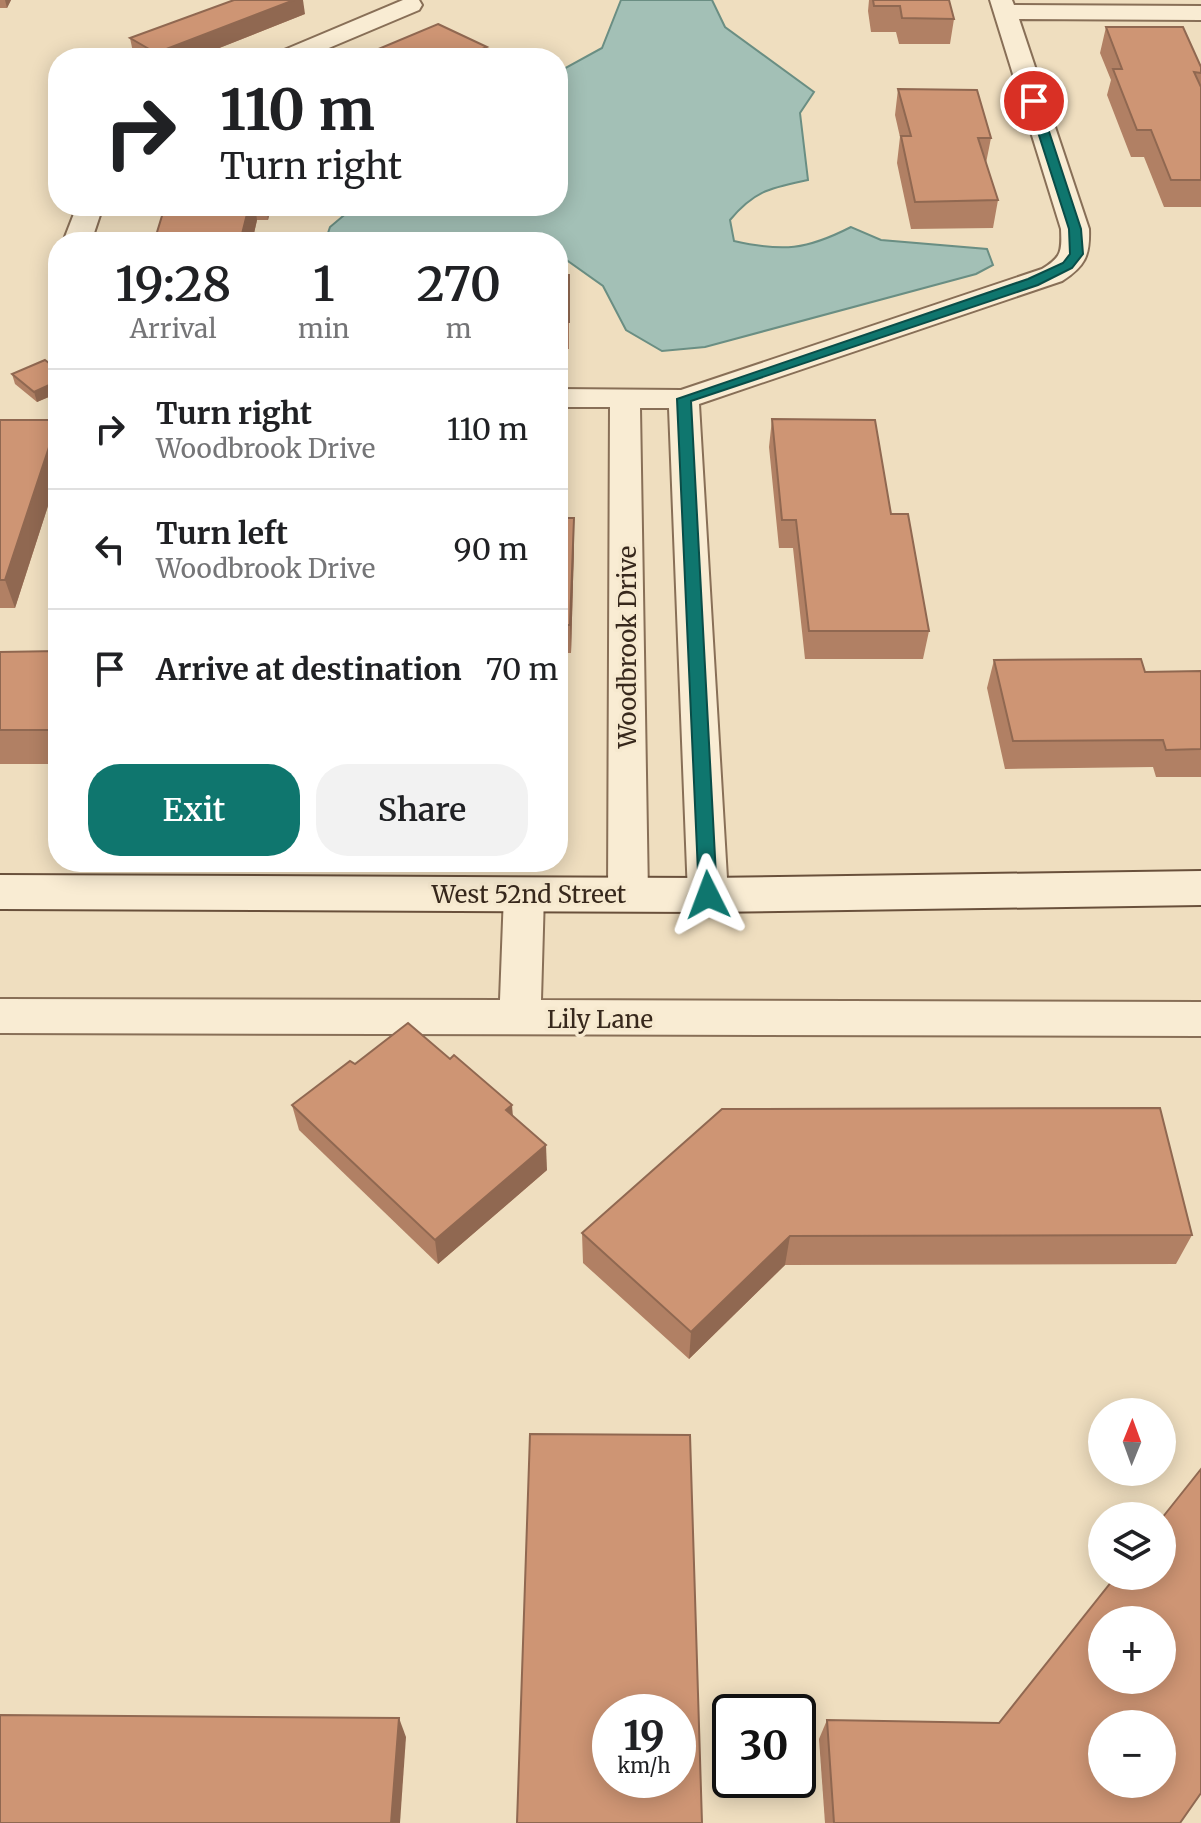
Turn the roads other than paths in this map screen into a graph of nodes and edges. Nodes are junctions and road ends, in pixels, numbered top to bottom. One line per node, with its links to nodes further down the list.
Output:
1 (411, 5): 4 (street)
2 (1003, 6): 3 (street); 7 (street)
3 (1201, 13)
4 (309, 48)
5 (568, 398): 6 (street)
6 (625, 399): 7 (street); 11 (street, Woodbrook Drive)
7 (684, 399): 12 (street)
8 (1201, 888): 12 (street, West 52nd Street)
9 (0, 892): 10 (street, West 52nd Street)
10 (524, 894): 11 (street, West 52nd Street); 14 (street)
11 (628, 895): 12 (street, West 52nd Street)
12 (708, 895)
13 (0, 1016): 14 (street, Lily Lane)
14 (520, 1019): 15 (street, Lily Lane)
15 (1201, 1019)

